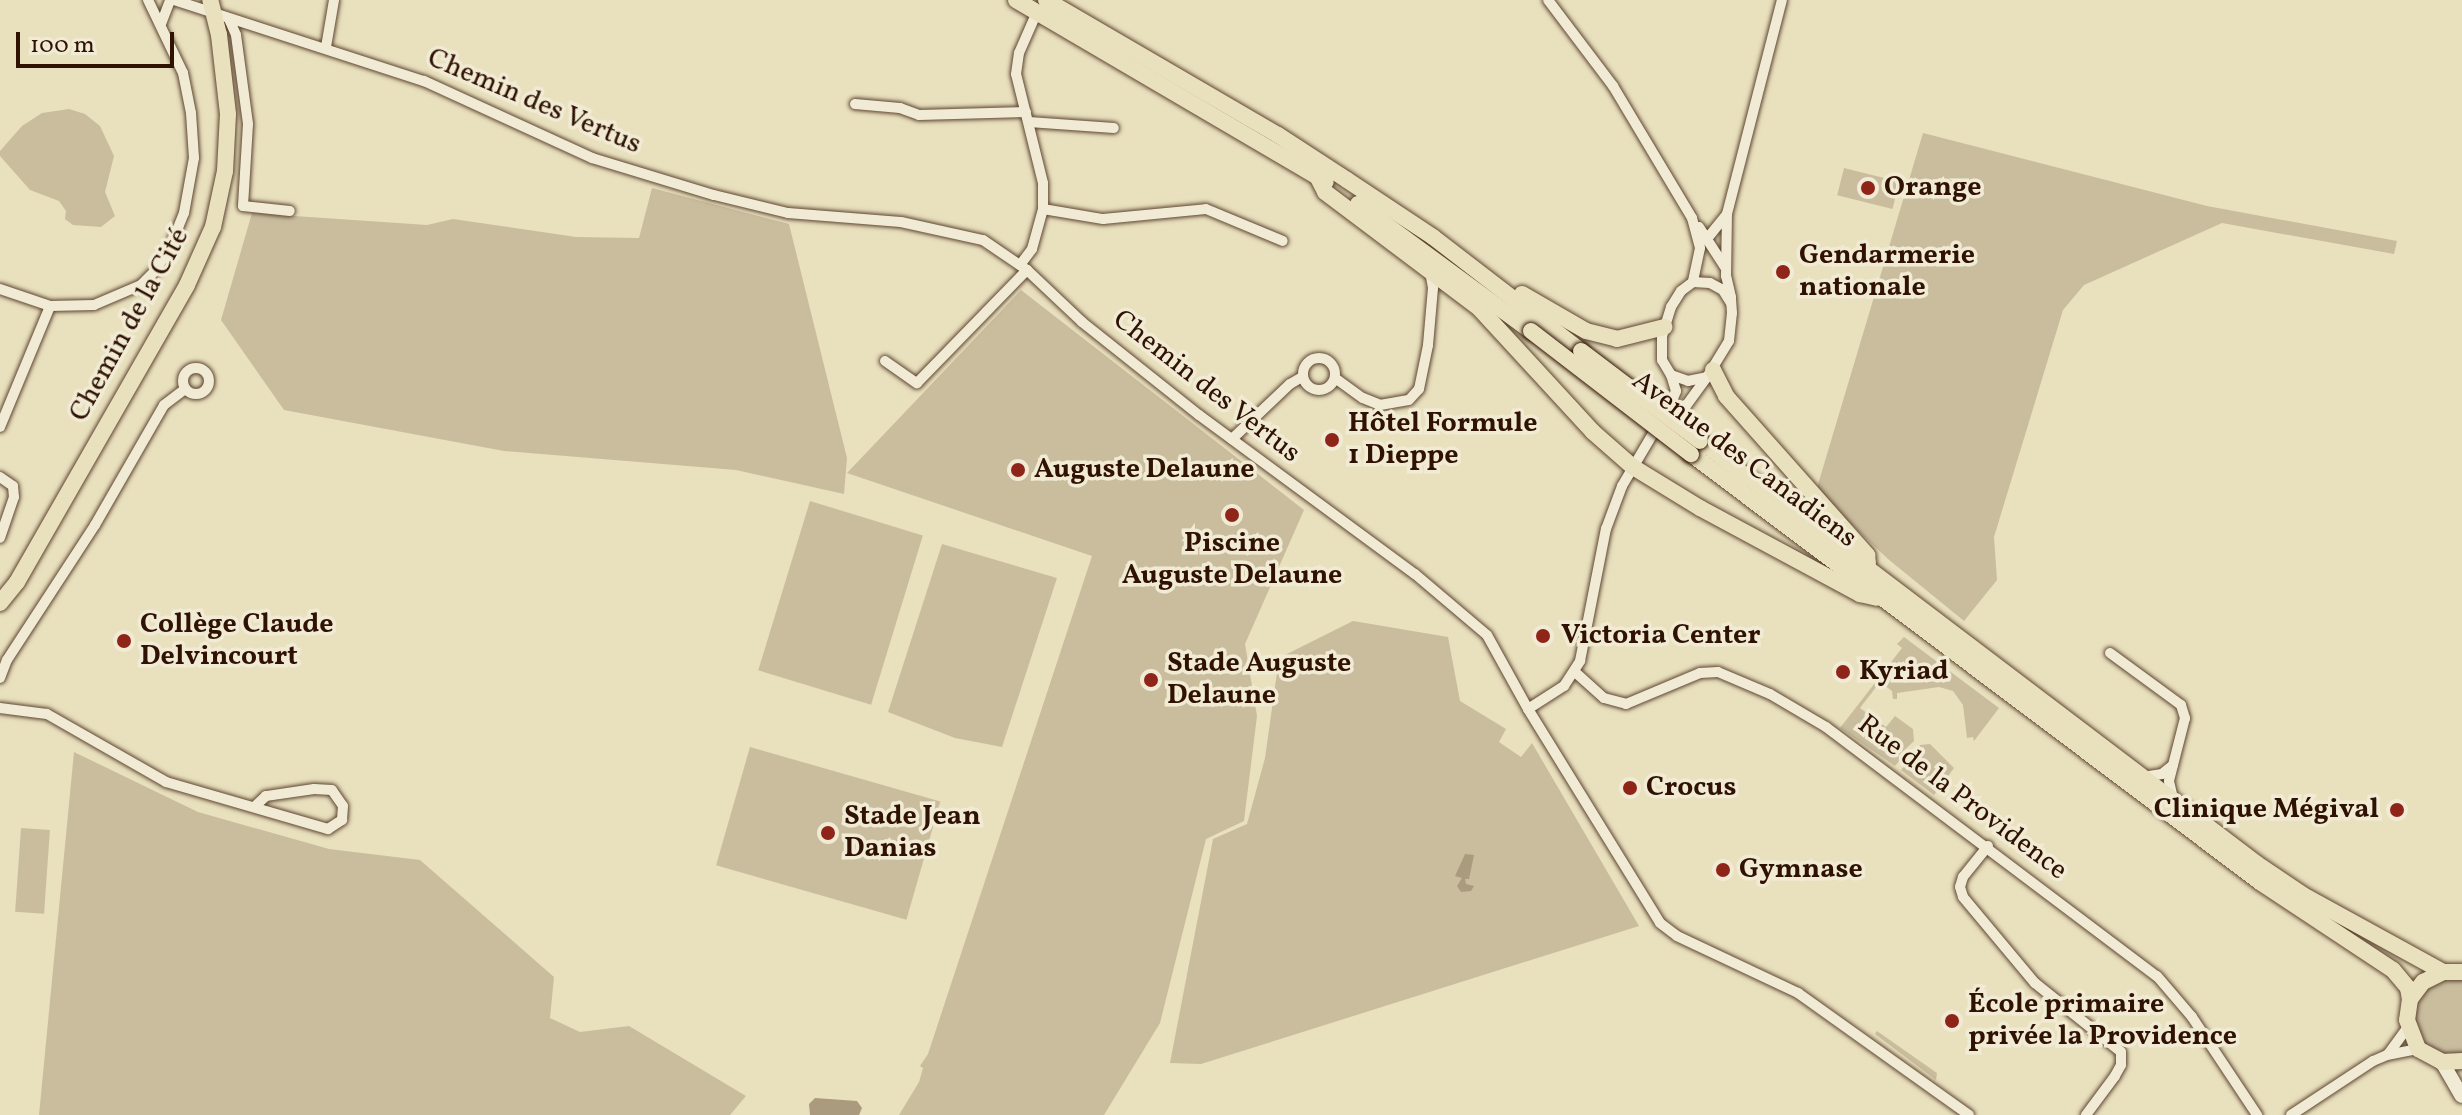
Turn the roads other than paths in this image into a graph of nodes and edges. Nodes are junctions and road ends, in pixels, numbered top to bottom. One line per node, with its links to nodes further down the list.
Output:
1 (148, 0): 9 (street)
2 (172, 0): 8 (street, Chemin des Vertus); 9 (street)
3 (334, 0): 10 (street)
4 (1016, 0): 7 (main road, Avenue des Canadiens)
5 (1548, 0): 18 (street)
6 (1782, 0): 17 (street)
7 (1042, 6): 12 (street); 14 (main road, Avenue des Canadiens); 19 (main road, Avenue des Canadiens)
8 (217, 10): 10 (street, Chemin des Vertus); 16 (street); 46 (main road, Chemin de la Cité)
9 (161, 24): 29 (street)
10 (326, 47): 23 (street, Chemin des Vertus)
11 (855, 104): 12 (street)
12 (1028, 117): 13 (street); 15 (street)
13 (1114, 128)
14 (1317, 176): 25 (main road); 40 (main road, Avenue des Canadiens, bridge)
15 (1043, 209): 21 (street); 23 (street)
16 (290, 211)
17 (1727, 214): 20 (street); 24 (street)
18 (1692, 218): 20 (street); 22 (street)
19 (1433, 237): 30 (main road); 40 (main road, Avenue des Canadiens, bridge)
20 (1708, 238): 22 (street); 24 (street)
21 (1283, 241)
22 (1700, 248): 26 (street)
23 (1023, 267): 31 (street); 38 (street, Chemin des Vertus)
24 (1726, 269): 28 (street)
25 (1430, 271): 35 (street); 41 (main road)
26 (1693, 282): 28 (street); 30 (street)
27 (0, 289): 29 (street)
28 (1731, 303): 32 (street)
29 (50, 306): 37 (street)
30 (1664, 327): 33 (street)
31 (885, 361)
32 (1710, 374): 33 (street); 39 (street); 44 (main road)
33 (1671, 375): 39 (street)
34 (1302, 377): 35 (street); 35 (street); 38 (street)
35 (1335, 378)
36 (185, 389): 49 (street)
37 (0, 427)
38 (1232, 439): 51 (street, Chemin des Vertus)
39 (1650, 445): 41 (street)
40 (1696, 447): 44 (main road, Avenue des Canadiens); 45 (main road, Avenue des Canadiens)
41 (1633, 467): 45 (main road); 48 (street)
42 (4, 479): 43 (street)
43 (0, 538)
44 (1870, 569): 53 (main road, Avenue des Canadiens)
45 (1886, 601): 59 (main road, Avenue des Canadiens)
46 (0, 603)
47 (2110, 653): 52 (street)
48 (1575, 672): 51 (street); 56 (street, Rue de la Providence)
49 (0, 678)
50 (0, 708): 55 (street)
51 (1528, 709): 66 (street, Chemin des Vertus)
52 (2175, 763): 53 (street); 54 (street)
53 (2143, 777): 54 (main road, Avenue des Canadiens)
54 (2173, 799): 57 (main road, Avenue des Canadiens)
55 (254, 807): 55 (street)
56 (1988, 846): 67 (street); 68 (street, Rue de la Providence)
57 (2443, 972): 58 (main road); 59 (main road)
58 (2462, 972)
59 (2410, 999): 60 (main road)
60 (2408, 1027): 61 (main road); 62 (street)
61 (2418, 1049): 62 (street); 64 (main road)
62 (2387, 1055): 69 (street)
63 (2462, 1061): 64 (main road)
64 (2442, 1062): 65 (main road)
65 (2462, 1096)
66 (1969, 1115)
67 (2086, 1115)
68 (2257, 1115)
69 (2291, 1115)

